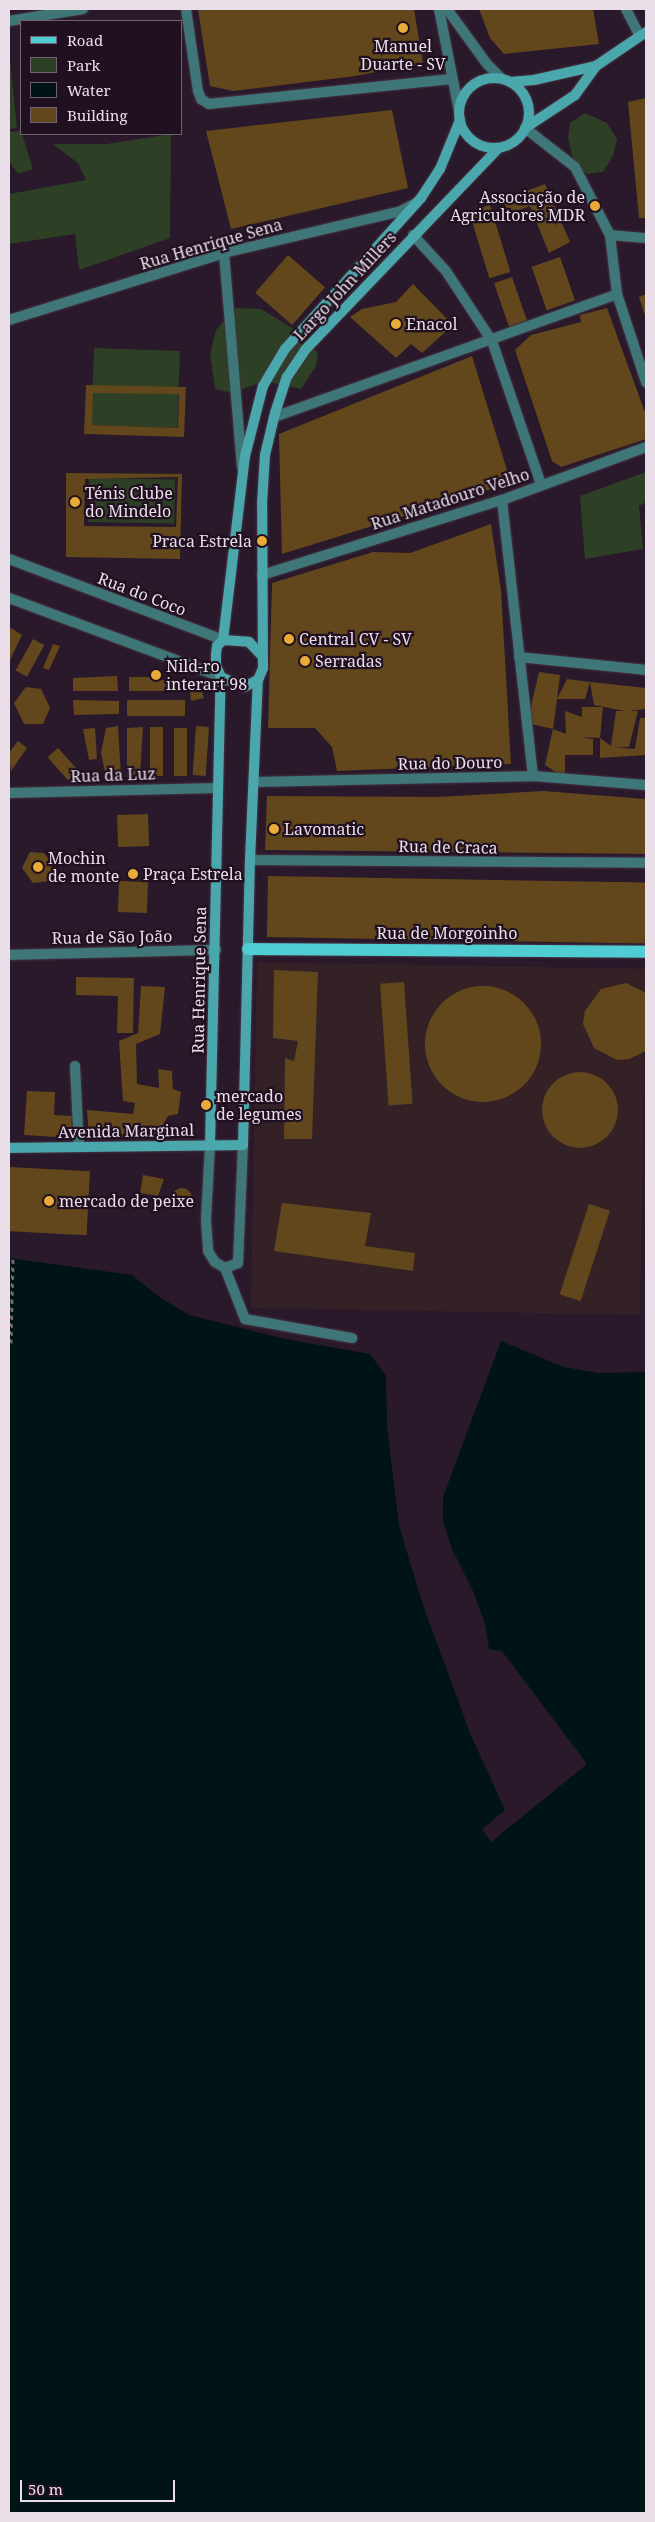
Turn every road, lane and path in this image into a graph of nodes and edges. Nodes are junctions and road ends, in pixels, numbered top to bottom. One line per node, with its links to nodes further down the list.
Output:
1 (83, 9): 6 (street)
2 (186, 9): 9 (street)
3 (439, 9): 9 (street)
4 (447, 9): 10 (street)
5 (626, 9): 7 (street)
6 (9, 21)
7 (643, 34): 8 (main road)
8 (596, 66): 10 (main road); 12 (main road)
9 (452, 79): 11 (street)
10 (506, 81): 11 (main road); 12 (main road)
11 (460, 115): 13 (main road); 14 (main road, Largo John Millers)
12 (526, 128): 13 (main road); 16 (street)
13 (499, 148): 15 (main road, Largo John Millers)
14 (420, 198): 18 (street, Rua Henrique Sena); 25 (main road, Largo John Millers)
15 (414, 234): 21 (street); 23 (main road, Largo John Millers)
16 (610, 235): 17 (street); 19 (street)
17 (646, 238)
18 (224, 253): 20 (street, Rua Henrique Sena); 25 (street)
19 (617, 294): 21 (street); 22 (street)
20 (9, 320)
21 (492, 341): 23 (street); 26 (street)
22 (646, 382)
23 (274, 417): 29 (main road, Largo John Millers)
24 (646, 447): 26 (street, Rua Matadouro Velho)
25 (243, 475): 31 (main road, Largo John Millers)
26 (541, 484): 27 (street, Rua Matadouro Velho)
27 (502, 500): 29 (street, Rua Matadouro Velho); 33 (street)
28 (9, 559): 31 (street, Rua do Coco)
29 (262, 575): 32 (main road, Largo John Millers)
30 (9, 598): 35 (street)
31 (223, 640): 32 (main road, Rua do Coco); 35 (main road, Rua Henrique Sena)
32 (261, 655): 36 (main road)
33 (519, 658): 34 (street); 37 (street)
34 (646, 670)
35 (221, 677): 36 (main road); 40 (main road, Rua Henrique Sena)
36 (258, 680): 38 (main road)
37 (533, 776): 38 (street, Rua do Douro); 39 (street, Rua do Douro)
38 (254, 782): 42 (main road)
39 (646, 785)
40 (217, 788): 41 (street, Rua da Luz); 45 (main road, Rua Henrique Sena)
41 (9, 793)
42 (250, 860): 43 (street, Rua de Craca); 44 (main road)
43 (646, 863)
44 (248, 949): 46 (main road, Rua de Morgoinho); 50 (main road)
45 (216, 950): 47 (street, Rua de São João); 49 (main road, Rua Henrique Sena)
46 (646, 952)
47 (9, 955)
48 (75, 1066): 51 (street)
49 (210, 1145): 50 (main road, Avenida Marginal); 51 (main road, Avenida Marginal); 54 (street)
50 (243, 1145): 54 (street)
51 (79, 1147): 52 (main road, Avenida Marginal)
52 (9, 1148)
53 (13, 1258): 56 (path)
54 (225, 1268): 55 (street)
55 (352, 1338)
56 (11, 1343)

